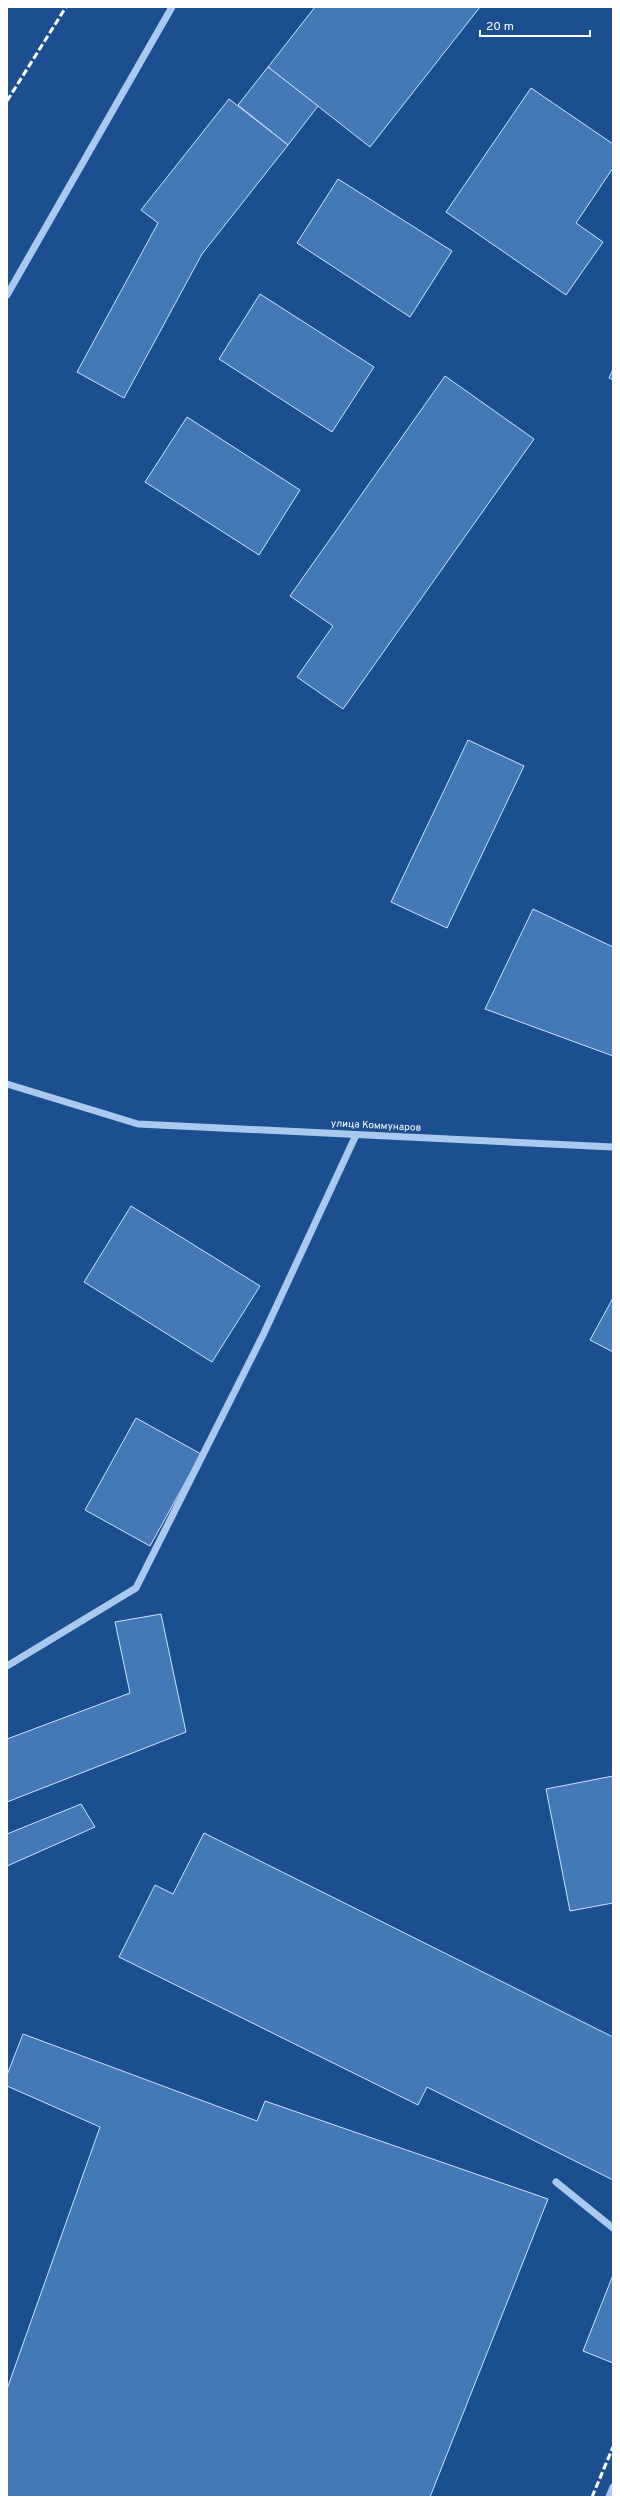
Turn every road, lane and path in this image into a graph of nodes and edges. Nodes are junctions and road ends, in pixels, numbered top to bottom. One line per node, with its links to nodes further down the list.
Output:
1 (172, 7): 2 (street)
2 (7, 295)
3 (7, 1084): 4 (street, улица Коммунаров)
4 (356, 1135): 5 (street, улица Коммунаров); 6 (street)
5 (613, 1147)
6 (7, 1666)
7 (556, 2182): 8 (street)
8 (613, 2228)
9 (613, 2487): 10 (street)
10 (609, 2497)

